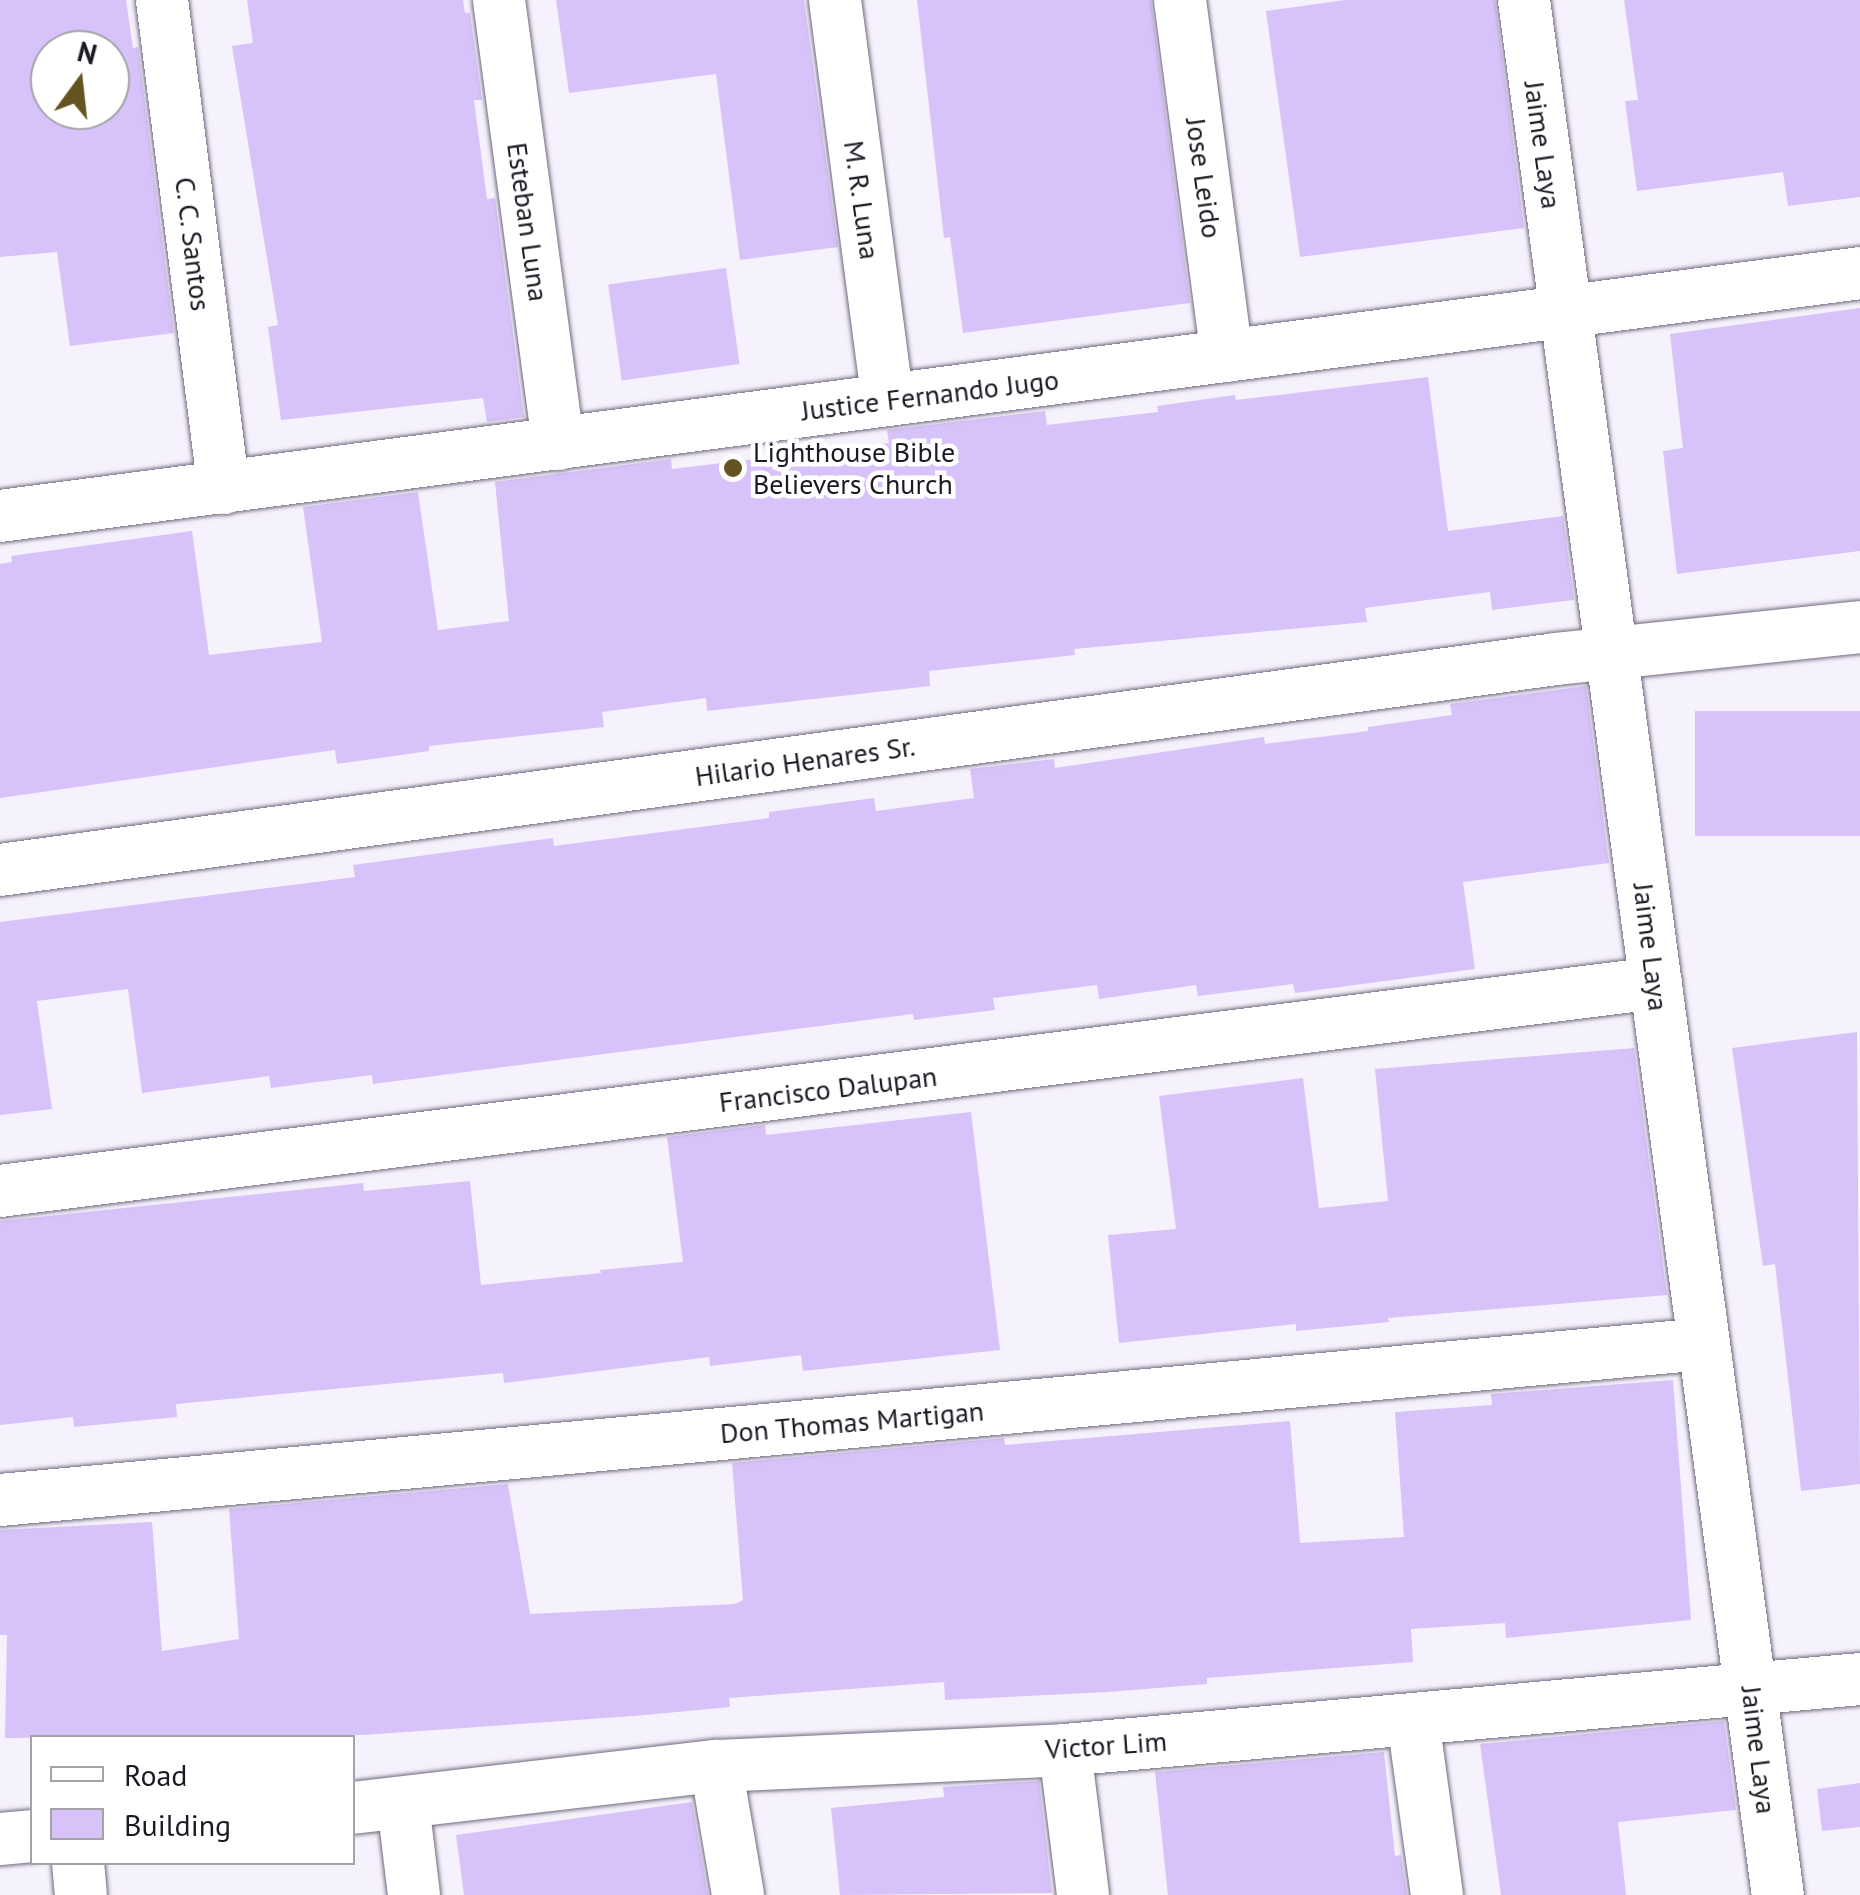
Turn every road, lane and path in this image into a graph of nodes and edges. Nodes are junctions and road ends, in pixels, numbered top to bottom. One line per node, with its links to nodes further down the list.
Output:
1 (162, 0): 11 (street, C. C. Santos)
2 (499, 0): 10 (street, Esteban Luna)
3 (835, 0): 9 (street, M. R. Luna)
4 (1180, 0): 8 (street, Jose Leido)
5 (1524, 0): 7 (street, Jaime Laya)
6 (1860, 273): 7 (street, Justice Fernando Jugo)
7 (1566, 312): 8 (street, Justice Fernando Jugo); 14 (street, Jaime Laya)
8 (1227, 356): 9 (street, Justice Fernando Jugo)
9 (888, 400): 10 (street, Justice Fernando Jugo)
10 (558, 444): 11 (street, Justice Fernando Jugo)
11 (224, 488): 12 (street, Justice Fernando Jugo)
12 (0, 516)
13 (1860, 627): 14 (street, Hilario Henares Sr.)
14 (1611, 654): 15 (street, Hilario Henares Sr.); 16 (street, Jaime Laya)
15 (0, 870)
16 (1656, 983): 17 (street, Francisco Dalupan); 18 (street, Jaime Laya)
17 (0, 1191)
18 (1704, 1344): 19 (street, Don Thomas Martigan); 21 (street, Jaime Laya)
19 (0, 1500)
20 (1860, 1678): 21 (street, Victor Lim)
21 (1751, 1688): 22 (street, Victor Lim); 34 (street, Jaime Laya)
22 (1413, 1720): 23 (street, Victor Lim); 33 (street)
23 (1064, 1750): 24 (street, Victor Lim); 32 (street)
24 (716, 1766): 25 (street, Victor Lim); 31 (street)
25 (378, 1806): 30 (street)
26 (30, 1836): 27 (street)
27 (0, 1838)
28 (78, 1865): 29 (street)
29 (81, 1895)
30 (414, 1895)
31 (738, 1895)
32 (1083, 1895)
33 (1437, 1895)
34 (1778, 1895)

